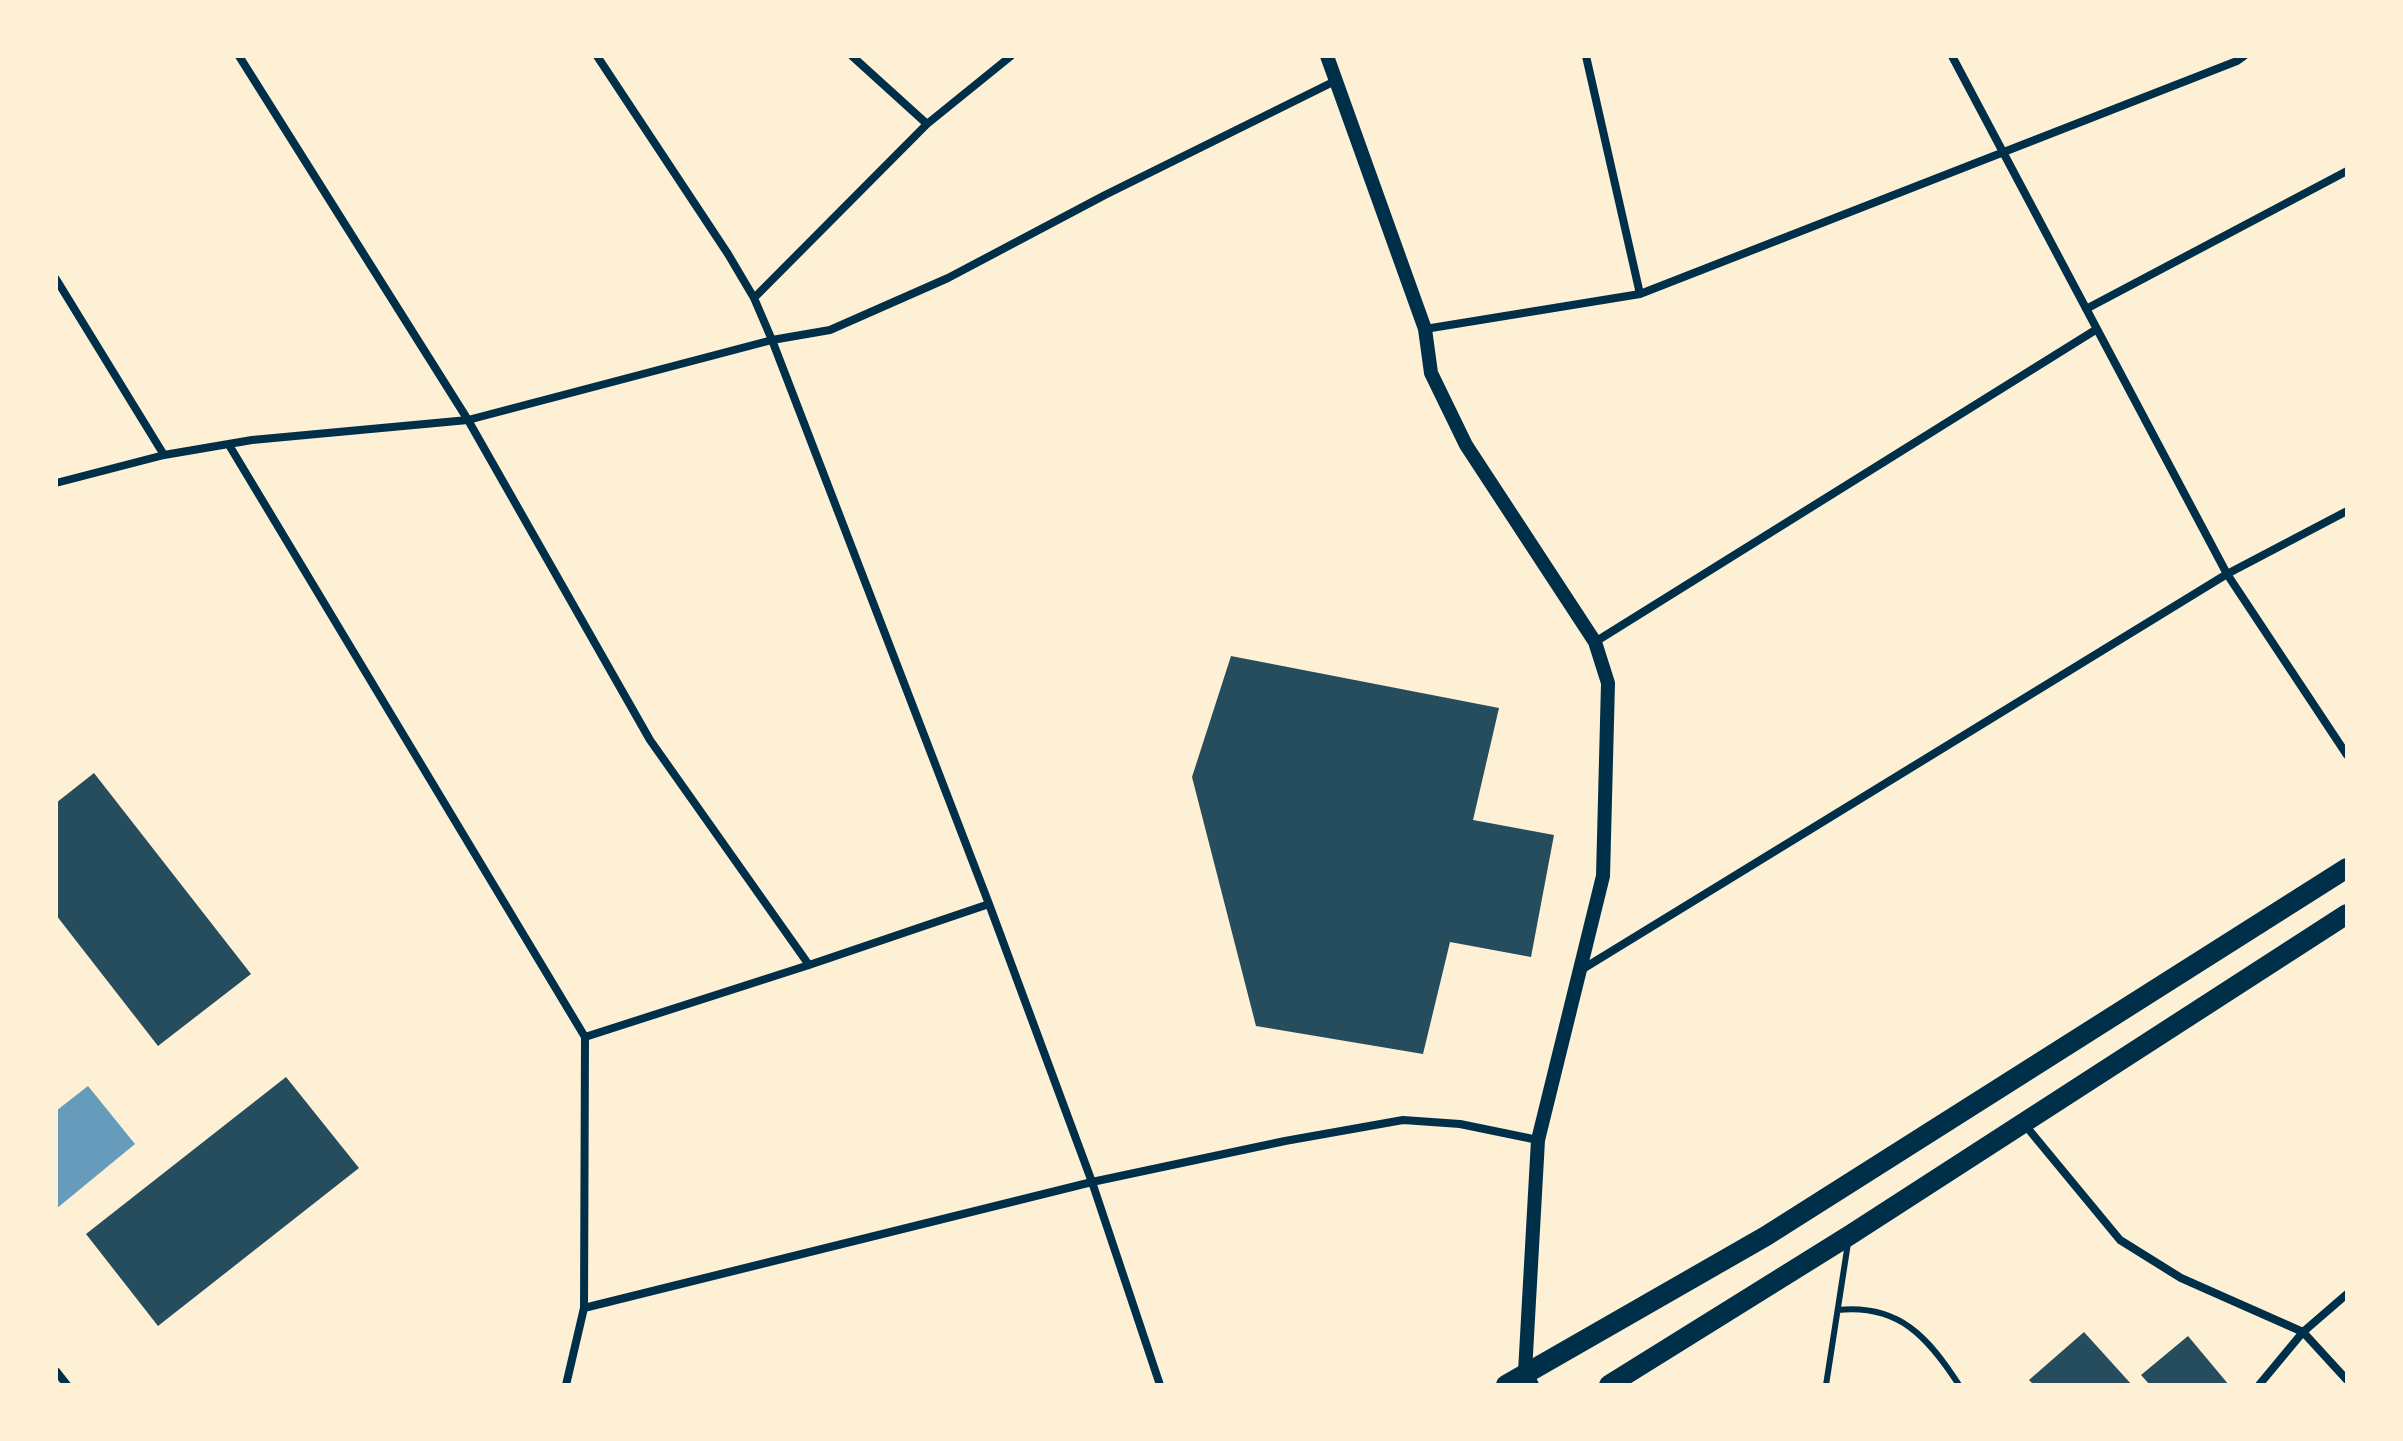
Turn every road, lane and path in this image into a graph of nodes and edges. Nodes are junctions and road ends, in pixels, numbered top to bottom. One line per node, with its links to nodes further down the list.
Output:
1 (239, 56): 20 (street)
2 (597, 56): 15 (street)
3 (852, 56): 10 (street)
4 (1011, 56): 10 (street)
5 (1327, 56): 9 (street)
6 (1586, 56): 14 (street)
7 (1952, 56): 11 (street)
8 (2244, 56): 11 (street)
9 (1335, 81): 17 (street); 19 (street)
10 (927, 124): 15 (street)
11 (2004, 153): 14 (street); 16 (street)
12 (2347, 171): 16 (street)
13 (56, 279): 22 (street)
14 (1640, 294): 17 (street)
15 (754, 298): 19 (street)
16 (2086, 309): 18 (street)
17 (1425, 329): 26 (street)
18 (2097, 329): 25 (street); 26 (street)
19 (772, 340): 20 (street); 29 (street)
20 (468, 420): 21 (street); 31 (street)
21 (229, 445): 22 (street); 33 (street)
22 (164, 455): 23 (street)
23 (56, 483)
24 (2347, 511): 25 (street)
25 (2227, 574): 27 (street); 32 (street)
26 (1595, 642): 32 (street)
27 (2347, 755)
28 (2347, 868): 43 (main road)
29 (989, 904): 31 (street); 36 (street)
30 (2347, 914): 34 (main road)
31 (809, 965): 33 (street)
32 (1580, 970): 35 (street)
33 (585, 1037): 39 (street)
34 (2023, 1122): 37 (main road); 41 (street)
35 (1538, 1140): 36 (street); 43 (street)
36 (1092, 1182): 39 (street); 47 (street)
37 (1850, 1235): 40 (lane); 49 (main road)
38 (2347, 1294): 41 (street)
39 (584, 1308): 46 (street)
40 (1838, 1310): 50 (lane); 51 (lane)
41 (2303, 1332): 44 (street); 52 (street)
42 (56, 1371): 45 (street)
43 (1529, 1379): 48 (main road)
44 (2347, 1380)
45 (67, 1385)
46 (566, 1385)
47 (1160, 1385)
48 (1506, 1385)
49 (1609, 1385)
50 (1826, 1385)
51 (1959, 1385)
52 (2259, 1385)

